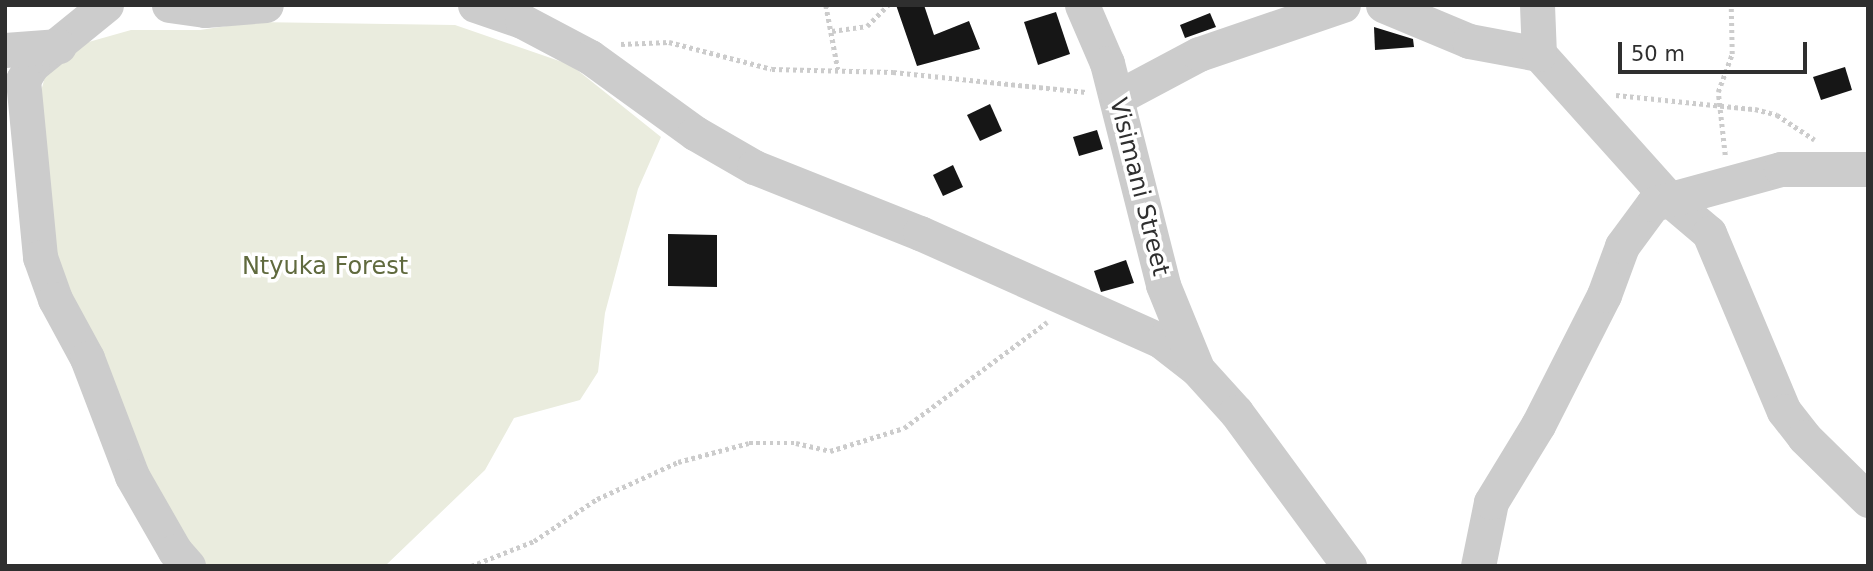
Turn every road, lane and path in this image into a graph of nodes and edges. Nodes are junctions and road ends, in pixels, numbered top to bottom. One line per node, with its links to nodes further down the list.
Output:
1 (106, 5): 13 (street)
2 (169, 5): 3 (street)
3 (265, 5)
4 (475, 5): 16 (street)
5 (826, 5): 12 (path)
6 (888, 5): 12 (path)
7 (1082, 5): 19 (street, Visimani Street)
8 (1343, 5): 19 (street)
9 (1384, 5): 15 (street)
10 (1537, 5): 15 (street)
11 (1731, 5): 20 (path)
12 (832, 30): 17 (path)
13 (59, 46): 14 (street); 28 (street)
14 (5, 50)
15 (1539, 54): 18 (street)
16 (590, 57): 17 (path); 25 (street)
17 (838, 69): 19 (path)
18 (1577, 96): 20 (path); 24 (street)
19 (1118, 97): 26 (street, Visimani Street)
20 (1719, 106): 21 (path); 23 (path)
21 (1831, 167): 22 (street); 23 (street)
22 (1868, 169)
23 (1720, 188): 24 (street)
24 (1670, 200): 27 (street); 31 (street)
25 (1073, 303): 26 (street); 29 (path)
26 (1197, 369): 30 (street)
27 (1868, 500)
28 (188, 566)
29 (471, 566)
30 (1349, 566)
31 (1478, 566)

